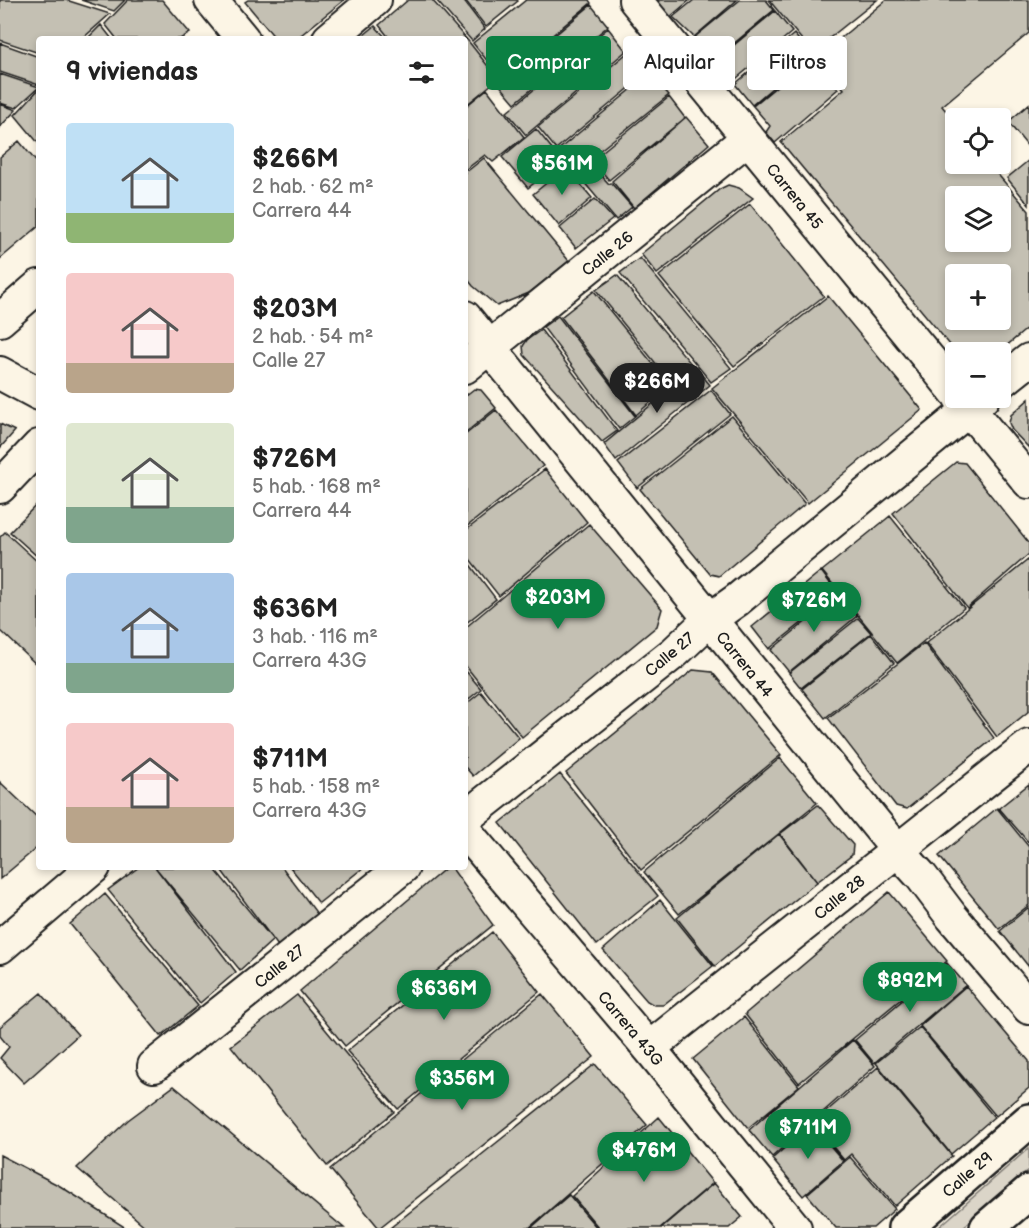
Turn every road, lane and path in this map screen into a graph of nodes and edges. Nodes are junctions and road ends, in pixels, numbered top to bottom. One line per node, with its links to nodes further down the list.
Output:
1 (211, 0): 4 (street)
2 (375, 0): 5 (street)
3 (635, 0): 6 (street, Carrera 45)
4 (241, 36)
5 (333, 36)
6 (748, 138): 10 (street, Calle 26); 14 (street, Carrera 45)
7 (36, 289): 8 (street)
8 (0, 320)
9 (468, 321): 10 (street, Carrera 44)
10 (490, 348): 12 (street, Calle 26); 22 (street, Carrera 44)
11 (1029, 360): 15 (street)
12 (468, 365)
13 (0, 373): 16 (street)
14 (945, 373)
15 (1011, 374)
16 (36, 392)
17 (957, 408): 22 (street, Calle 27)
18 (974, 408): 20 (street, Carrera 45)
19 (36, 449): 21 (street)
20 (1029, 482)
21 (0, 487)
22 (709, 620): 24 (street, Calle 27); 26 (street, Carrera 44)
23 (1029, 746): 26 (street, Calle 28)
24 (468, 816)
25 (468, 835): 31 (street, Carrera 43G)
26 (898, 851): 30 (street, Carrera 44); 31 (street, Calle 28)
27 (90, 870): 29 (street)
28 (399, 870): 32 (street, Calle 27)
29 (0, 947)
30 (1029, 1008)
31 (649, 1048): 35 (street, Carrera 43G)
32 (154, 1066)
33 (1029, 1121): 36 (main road, Calle 29)
34 (1029, 1192): 37 (main road)
35 (795, 1228)
36 (905, 1228)
37 (987, 1228)

